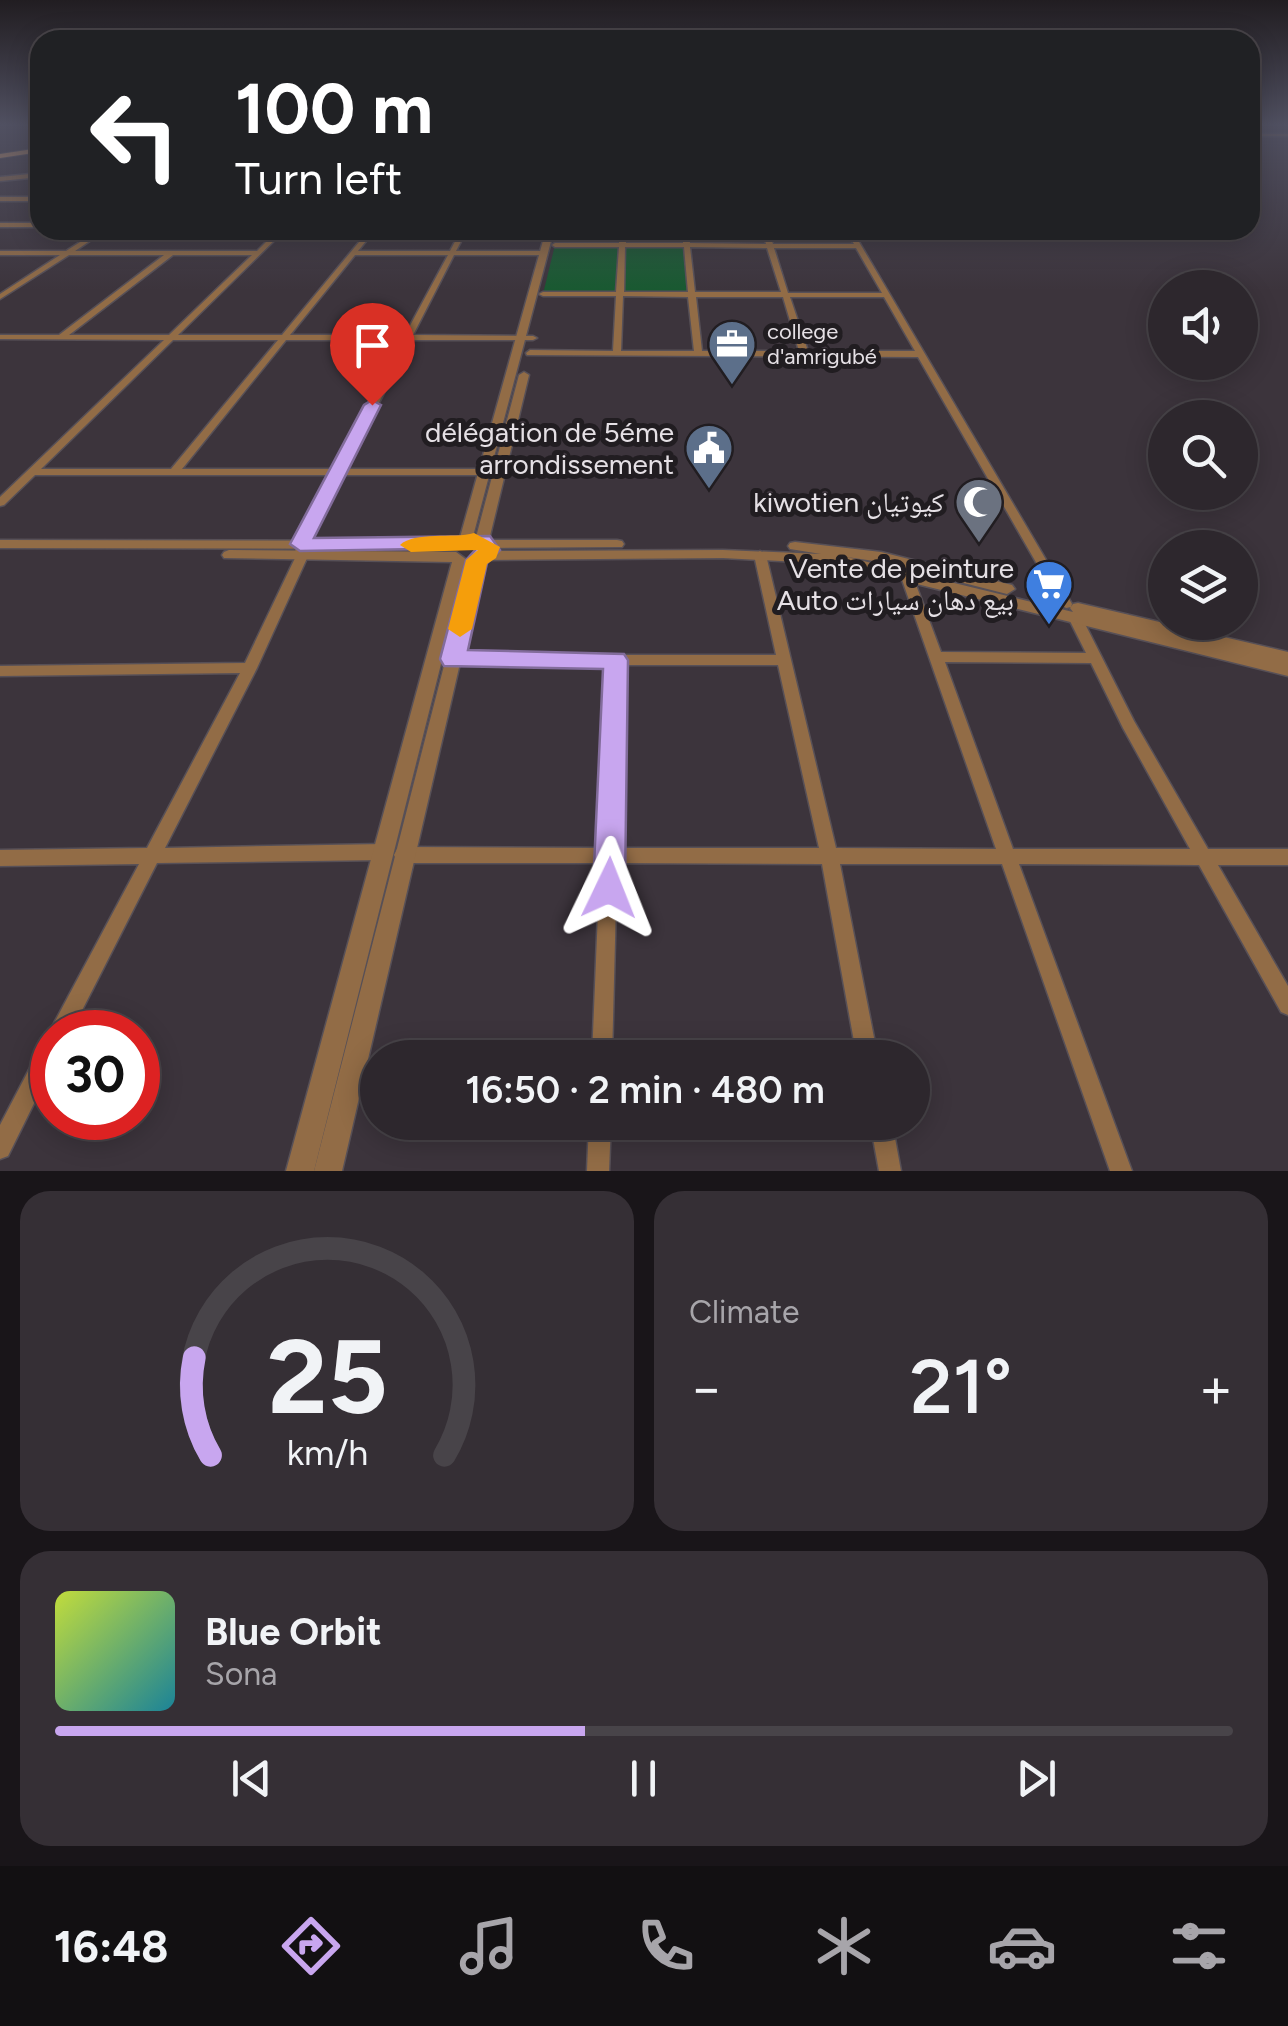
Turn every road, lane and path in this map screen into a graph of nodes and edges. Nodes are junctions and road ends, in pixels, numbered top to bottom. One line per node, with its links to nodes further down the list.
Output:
1 (0, 199): 2 (street)
2 (30, 199)
3 (0, 225): 4 (street)
4 (30, 226)
5 (89, 240): 20 (street)
6 (272, 240): 22 (street)
7 (364, 240): 23 (street)
8 (458, 240): 25 (street)
9 (547, 240): 24 (street)
10 (556, 240): 15 (street)
11 (622, 240): 16 (street)
12 (686, 240): 17 (street)
13 (768, 240): 18 (street)
14 (858, 242): 18 (street); 30 (street)
15 (555, 244): 16 (street); 26 (street)
16 (622, 244): 17 (street); 27 (street)
17 (686, 244): 18 (street); 28 (street)
18 (770, 245): 29 (street)
19 (0, 253): 20 (street)
20 (70, 253): 21 (street); 31 (street)
21 (171, 253): 22 (street); 32 (street)
22 (258, 253): 34 (street)
23 (353, 253): 25 (street); 35 (street)
24 (544, 253): 25 (street); 37 (street)
25 (449, 254): 36 (street)
26 (543, 294): 27 (street); 37 (street)
27 (620, 294): 28 (street); 38 (street)
28 (692, 294): 29 (street); 39 (street)
29 (785, 294): 30 (street); 41 (street)
30 (888, 294): 42 (street)
31 (0, 297)
32 (62, 336): 33 (street); 34 (street)
33 (0, 337)
34 (168, 337): 35 (street); 43 (street)
35 (282, 337): 36 (street); 44 (street)
36 (407, 338): 37 (street); 45 (street)
37 (529, 338): 40 (street); 46 (street)
38 (617, 352): 39 (street); 40 (street)
39 (698, 352): 41 (street)
40 (530, 353): 50 (street)
41 (804, 353): 42 (street)
42 (919, 354): 54 (street)
43 (32, 472): 44 (street); 47 (street)
44 (174, 472): 45 (street)
45 (338, 472): 46 (street); 49 (street)
46 (486, 472): 50 (street)
47 (0, 503)
48 (0, 544): 49 (street)
49 (301, 550): 50 (street); 51 (street); 61 (street)
50 (471, 551): 52 (street); 54 (street); 58 (street); 64 (street)
51 (0, 552)
52 (760, 554): 53 (street); 60 (street)
53 (906, 574): 54 (street); 55 (street)
54 (1070, 611): 56 (street); 57 (street); 62 (street)
55 (936, 657): 56 (street); 68 (street)
56 (1093, 658): 71 (street)
57 (1288, 658)
58 (453, 659): 59 (street); 64 (street)
59 (616, 660): 60 (street); 66 (street)
60 (783, 660): 65 (street)
61 (250, 668): 63 (street); 67 (street)
62 (1288, 670)
63 (0, 671)
64 (394, 853): 66 (street); 67 (street); 80 (street); 81 (street)
65 (830, 854): 66 (street); 68 (street); 75 (street)
66 (610, 855): 74 (street)
67 (151, 856): 70 (street); 73 (street)
68 (1010, 857): 71 (street); 84 (street)
69 (1288, 857): 71 (street)
70 (0, 858)
71 (1202, 858): 72 (street)
72 (1288, 1004)
73 (71, 1010)
74 (603, 1040)
75 (865, 1040)
76 (30, 1089): 79 (street)
77 (599, 1140): 82 (street)
78 (884, 1140): 83 (street)
79 (0, 1148)
80 (300, 1171)
81 (328, 1171)
82 (598, 1171)
83 (890, 1171)
84 (1122, 1171)

